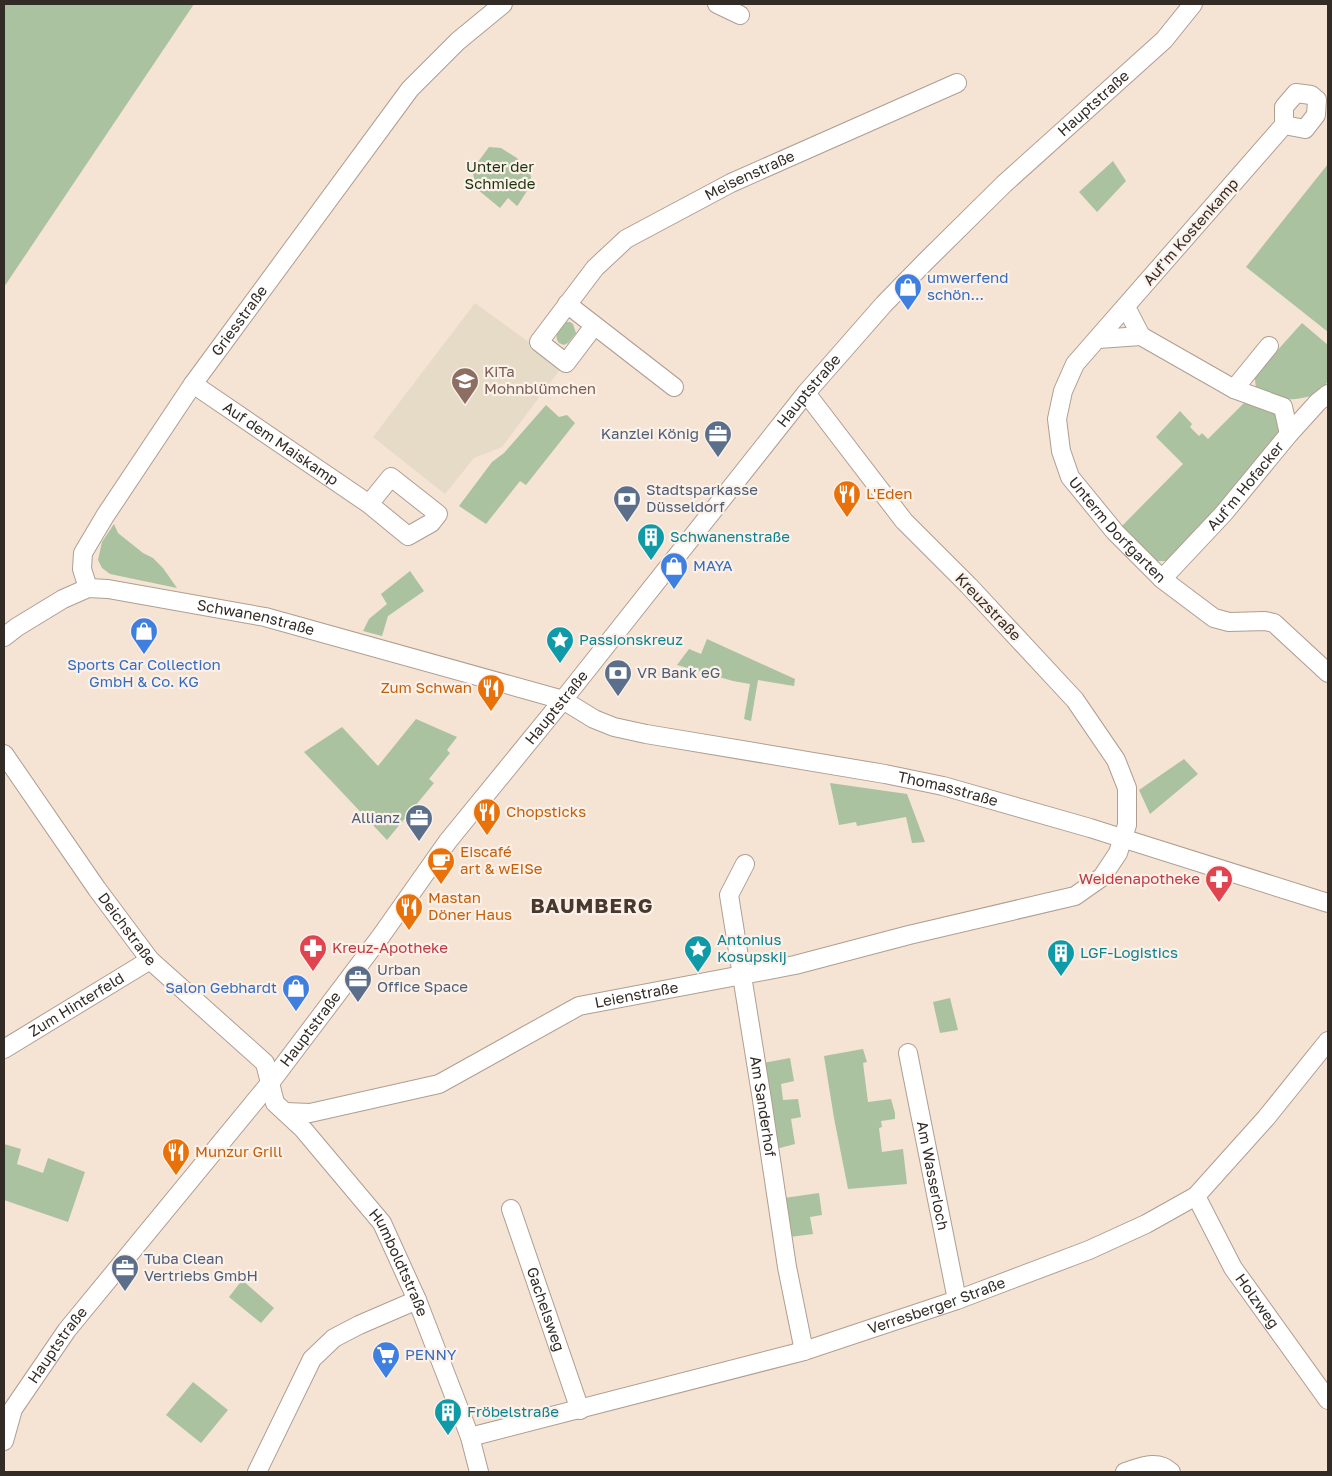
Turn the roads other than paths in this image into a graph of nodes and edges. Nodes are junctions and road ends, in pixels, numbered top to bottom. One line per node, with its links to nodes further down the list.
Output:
1 (503, 4): 13 (street, Griesstraße)
2 (716, 4): 4 (street)
3 (1193, 4): 16 (street, Hauptstraße)
4 (740, 15)
5 (957, 83): 7 (street, Meisenstraße)
6 (1284, 125): 8 (street, Auf'm Kostenkamp)
7 (567, 304): 9 (street); 9 (street, Meisenstraße)
8 (1126, 307): 10 (street); 11 (street, Auf'm Kostenkamp)
9 (594, 326): 14 (street)
10 (1141, 336): 11 (street); 15 (street)
11 (1098, 339): 21 (street, Unterm Dorfgarten)
12 (1269, 346): 15 (street)
13 (193, 384): 20 (street, Auf dem Maiskamp); 22 (street, Griesstraße)
14 (674, 387)
15 (1234, 388): 18 (street)
16 (806, 393): 25 (street, Hauptstraße); 27 (street, Kreuzstraße)
17 (1323, 398): 18 (street); 19 (street, Auf'm Hofacker)
18 (1283, 407): 19 (street)
19 (1289, 434): 21 (street, Auf'm Hofacker)
20 (369, 504)
21 (1162, 579): 24 (street, Unterm Dorfgarten)
22 (88, 588): 23 (street); 25 (street, Schwanenstraße)
23 (4, 637)
24 (1328, 673)
25 (563, 700): 27 (street, Thomasstraße); 35 (street, Hauptstraße)
26 (4, 754): 30 (street, Deichstraße)
27 (1124, 838): 29 (street, Thomasstraße); 31 (street, Leienstraße)
28 (744, 864): 31 (street, Am Sanderhof)
29 (1328, 903)
30 (150, 960): 33 (street, Zum Hinterfeld); 35 (street, Deichstraße)
31 (743, 974): 36 (street, Leienstraße); 41 (street, Am Sanderhof)
32 (1328, 1041): 37 (street, Verresberger Straße)
33 (4, 1049)
34 (908, 1052): 40 (street, Am Wasserloch)
35 (270, 1083): 36 (street, Humboldtstraße); 45 (street, Hauptstraße)
36 (285, 1112): 39 (street, Humboldtstraße)
37 (1196, 1196): 40 (street, Verresberger Straße); 42 (street, Holzweg)
38 (511, 1209): 43 (street, Gachelsweg)
39 (417, 1300): 44 (street, Humboldtstraße); 46 (street)
40 (957, 1300): 41 (street, Verresberger Straße)
41 (804, 1351): 43 (street, Verresberger Straße)
42 (1328, 1400)
43 (580, 1410): 44 (street, Verresberger Straße)
44 (470, 1437): 47 (street, Humboldtstraße)
45 (4, 1441)
46 (257, 1472)
47 (479, 1472)
48 (1125, 1472): 49 (street)
49 (1171, 1472)

